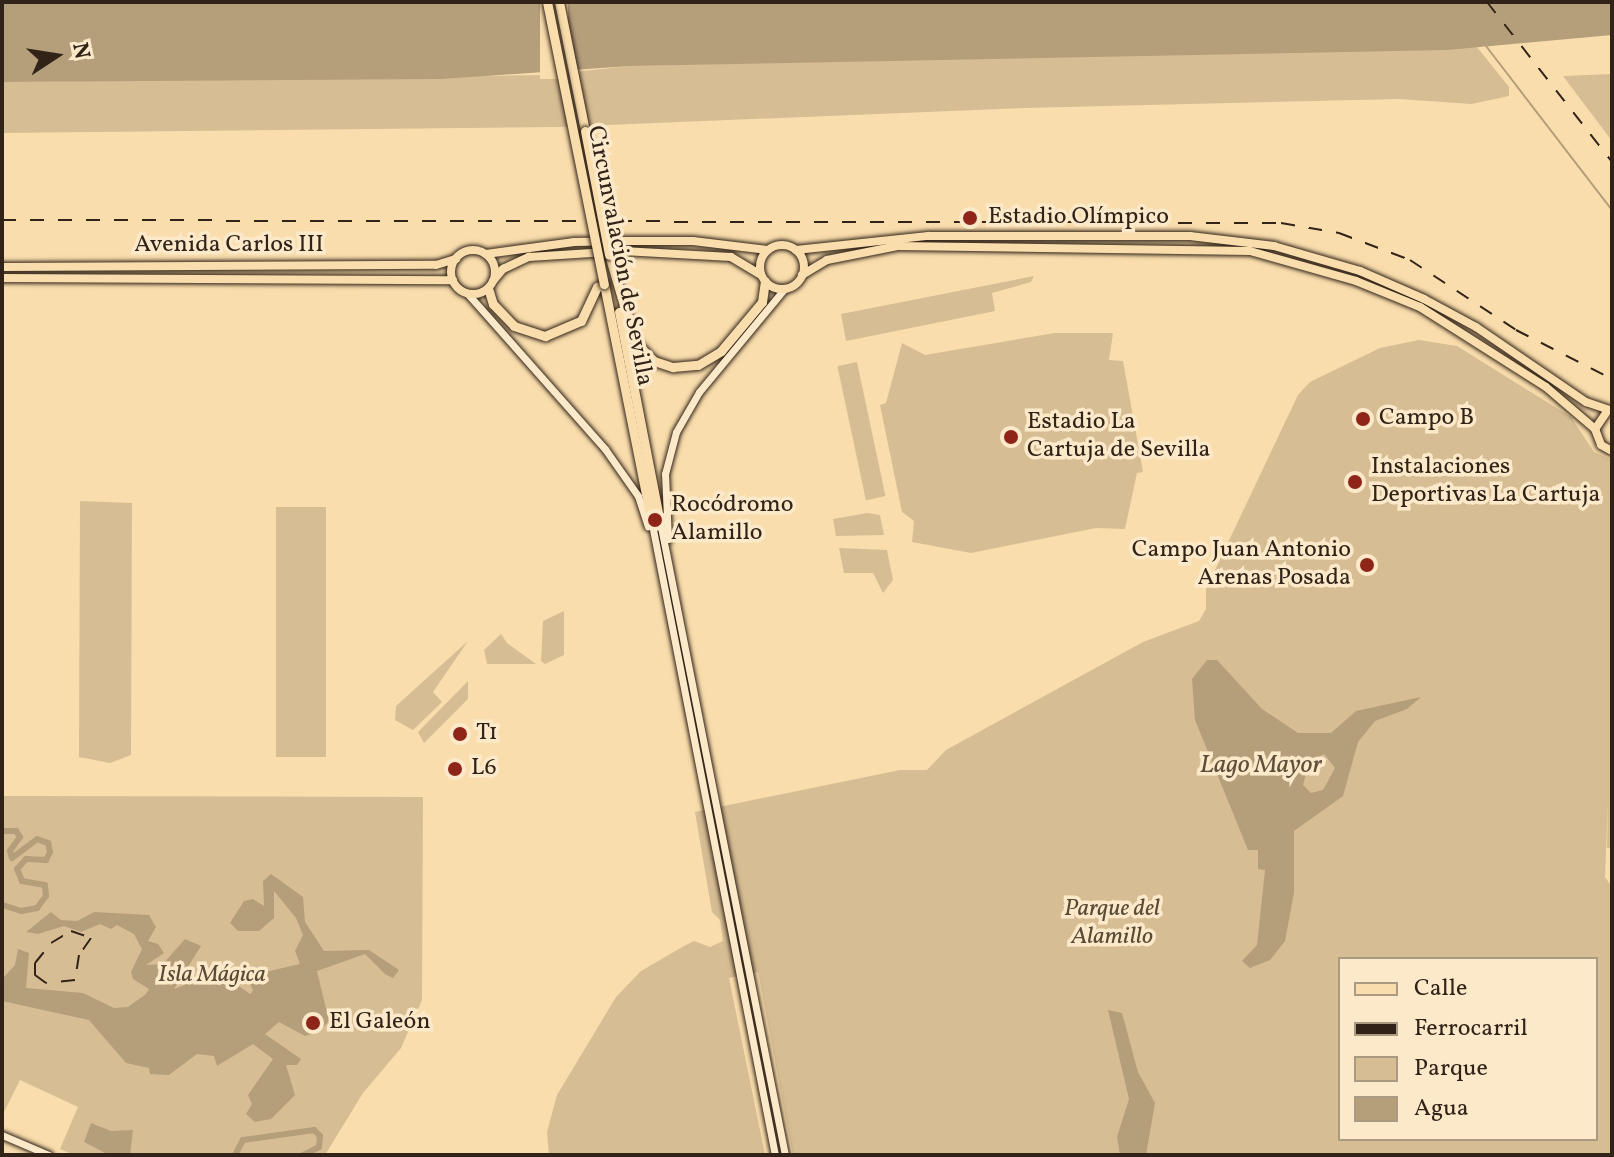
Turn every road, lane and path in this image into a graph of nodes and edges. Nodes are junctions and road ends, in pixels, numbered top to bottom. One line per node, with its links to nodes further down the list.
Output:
1 (547, 2): 14 (highway, Circunvalación de Sevilla, bridge)
2 (559, 2): 14 (highway, Circunvalación de Sevilla, bridge)
3 (767, 250): 4 (main road); 6 (main road); 12 (main road)
4 (796, 250): 5 (main road); 10 (main road)
5 (1273, 250): 7 (main road); 10 (main road)
6 (486, 254): 8 (main road); 15 (main road)
7 (1287, 254): 18 (main road); 19 (main road)
8 (456, 259): 9 (main road, Avenida Carlos III); 13 (main road)
9 (2, 267)
10 (802, 275): 16 (main road)
11 (2, 278): 13 (main road, Avenida Carlos III)
12 (763, 278): 14 (highway); 15 (main road); 16 (main road)
13 (453, 280): 17 (main road)
14 (608, 284): 15 (highway); 21 (highway, Circunvalación de Sevilla)
15 (490, 285): 17 (main road)
16 (785, 288): 21 (main road)
17 (467, 293): 21 (main road)
18 (1610, 409): 19 (main road)
19 (1595, 429): 20 (main road)
20 (1612, 451)
21 (655, 518): 24 (main road); 25 (main road)
22 (2, 1137): 23 (main road)
23 (49, 1155)
24 (772, 1155)
25 (785, 1155)

